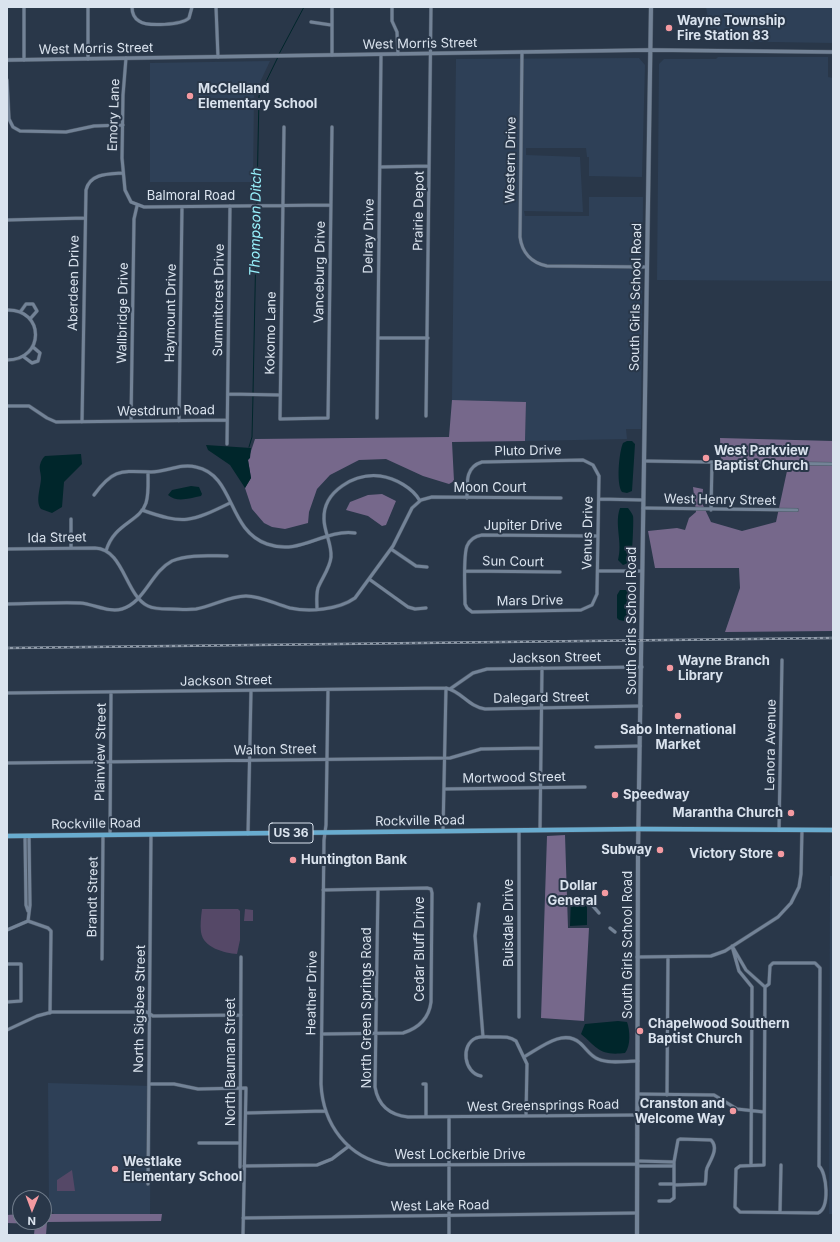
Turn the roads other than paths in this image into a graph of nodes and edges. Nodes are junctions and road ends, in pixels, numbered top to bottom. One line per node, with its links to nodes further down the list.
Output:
1 (24, 7): 23 (street)
2 (88, 7): 21 (street)
3 (132, 7): 4 (street)
4 (192, 7)
5 (216, 7): 19 (street)
6 (332, 7): 11 (street)
7 (392, 7): 15 (street)
8 (431, 7): 16 (street, Prairie Depot)
9 (651, 7): 12 (main road, South Girls School Road)
10 (311, 22): 11 (street)
11 (331, 25): 17 (street)
12 (650, 50): 13 (street, West Morris Street); 14 (street, West Morris Street); 38 (main road, South Girls School Road)
13 (522, 52): 16 (street, West Morris Street); 38 (street, Western Drive)
14 (833, 52)
15 (398, 54): 16 (street, West Morris Street); 18 (street, West Morris Street)
16 (431, 54): 28 (street, Prairie Depot)
17 (332, 55): 18 (street, West Morris Street); 19 (street, West Morris Street)
18 (381, 55): 29 (street, Delray Drive)
19 (218, 57): 20 (street, West Morris Street)
20 (126, 58): 21 (street, West Morris Street); 25 (street, Emory Lane)
21 (88, 59): 23 (street, West Morris Street)
22 (7, 60): 23 (street, West Morris Street)
23 (24, 60)
24 (7, 80): 25 (street)
25 (123, 125): 30 (street, Emory Lane)
26 (284, 127): 31 (street, Kokomo Lane)
27 (332, 127): 32 (street, Vanceburg Drive)
28 (429, 166): 29 (street); 43 (street, Prairie Depot)
29 (380, 167): 42 (street, Delray Drive)
30 (123, 173): 33 (street, Balmoral Road); 36 (street, Aberdeen Drive)
31 (283, 205): 32 (street, Balmoral Road); 34 (street, Balmoral Road); 48 (street, Kokomo Lane)
32 (331, 205): 48 (street, Vanceburg Drive)
33 (137, 206): 35 (street, Balmoral Road); 55 (street, Wallbridge Drive)
34 (230, 206): 35 (street, Balmoral Road); 47 (street, Summitcrest Drive)
35 (182, 207): 52 (street, Haymount Drive)
36 (85, 218): 37 (street); 54 (street, Aberdeen Drive)
37 (7, 220)
38 (647, 267): 57 (main road, South Girls School Road)
39 (7, 310): 40 (street)
40 (21, 311): 41 (street); 41 (street)
41 (30, 319): 44 (street)
42 (378, 338): 43 (street); 51 (street, Delray Drive)
43 (428, 338): 50 (street, Prairie Depot)
44 (33, 347): 45 (street); 45 (street)
45 (24, 357): 46 (street)
46 (7, 360)
47 (228, 394): 48 (street, Westdrum Road); 53 (street, Westdrum Road)
48 (280, 395)
49 (7, 406): 54 (street, Westdrum Road)
50 (426, 416)
51 (377, 418)
52 (179, 420): 53 (street, Westdrum Road); 55 (street, Westdrum Road)
53 (227, 420): 56 (street)
54 (82, 422): 55 (street, Westdrum Road)
55 (131, 422)
56 (227, 444)
57 (644, 461): 59 (street); 66 (main road, South Girls School Road)
58 (588, 462): 63 (street, Pluto Drive); 65 (street, Venus Drive)
59 (712, 462): 60 (street); 71 (street)
60 (833, 464)
61 (148, 472): 62 (street); 68 (street); 70 (street)
62 (94, 495)
63 (467, 498): 64 (street, Moon Court); 67 (street, Moon Court)
64 (561, 498)
65 (599, 499): 66 (street); 76 (street, Venus Drive)
66 (643, 500): 69 (main road, South Girls School Road)
67 (420, 501): 75 (street); 79 (street)
68 (230, 503): 70 (street); 75 (street)
69 (643, 508): 71 (street, West Henry Street); 85 (main road, South Girls School Road)
70 (142, 510): 80 (street)
71 (711, 510): 72 (street, West Henry Street)
72 (797, 510)
73 (71, 519): 77 (street)
74 (356, 533): 75 (street)
75 (327, 536): 92 (street)
76 (598, 536): 83 (street, Jupiter Drive); 84 (street, Venus Drive)
77 (71, 548): 78 (street, Ida Street); 80 (street, Ida Street)
78 (7, 549)
79 (391, 549): 82 (street); 87 (street)
80 (106, 551): 88 (street)
81 (227, 556): 88 (street)
82 (427, 567)
83 (466, 571): 86 (street, Sun Court); 90 (street, Mars Drive)
84 (598, 571): 85 (street); 90 (street, Venus Drive)
85 (642, 571): 94 (main road, South Girls School Road)
86 (560, 572)
87 (369, 579): 91 (street); 92 (street)
88 (138, 597): 89 (street); 92 (street)
89 (7, 604)
90 (592, 605)
91 (426, 608)
92 (317, 609)
93 (782, 660): 118 (street, Lenora Avenue)
94 (642, 667): 95 (street, Jackson Street); 102 (main road, South Girls School Road)
95 (542, 668): 97 (street, Jackson Street); 103 (street)
96 (446, 688): 97 (street, Dalegard Street); 98 (street, Jackson Street); 107 (street)
97 (450, 689): 103 (street, Dalegard Street)
98 (328, 690): 99 (street, Jackson Street); 108 (street, Heather Drive)
99 (252, 691): 100 (street, Jackson Street); 109 (street)
100 (111, 692): 101 (street, Jackson Street); 110 (street, Plainview Street)
101 (7, 693)
102 (642, 706): 103 (street, Dalegard Street); 104 (main road, South Girls School Road)
103 (542, 708): 106 (street)
104 (641, 746): 105 (street); 115 (main road, South Girls School Road)
105 (596, 747)
106 (541, 748): 107 (street, Walton Street); 113 (street)
107 (444, 758): 108 (street, Walton Street); 114 (street)
108 (327, 759): 109 (street, Walton Street); 122 (street, Heather Drive)
109 (250, 760): 110 (street, Walton Street); 123 (street)
110 (110, 762): 111 (street, Walton Street); 124 (street, Plainview Street)
111 (7, 763)
112 (586, 787): 113 (street, Mortwood Street)
113 (540, 788): 114 (street, Mortwood Street); 117 (street)
114 (444, 789): 121 (street)
115 (639, 829): 117 (main road, Rockville Road / US 36); 118 (main road, Rockville Road / US 36); 140 (main road, South Girls School Road)
116 (519, 830): 117 (main road, Rockville Road / US 36); 121 (main road, Rockville Road / US 36); 149 (street, Buisdale Drive)
117 (540, 830)
118 (780, 830): 119 (main road, Rockville Road / US 36)
119 (802, 830): 120 (main road, Rockville Road / US 36); 138 (street)
120 (833, 830)
121 (443, 831): 122 (main road, Rockville Road / US 36)
122 (325, 833): 123 (main road, Rockville Road / US 36); 130 (street, Heather Drive)
123 (248, 834): 125 (main road, Rockville Road / US 36)
124 (110, 835): 125 (main road, Rockville Road / US 36); 128 (main road, Rockville Road / US 36)
125 (151, 835): 147 (street, North Sigsbee Street)
126 (7, 836): 127 (main road, Rockville Road / US 36)
127 (27, 836): 128 (main road, Rockville Road / US 36); 134 (street)
128 (103, 836): 142 (street, Brandt Street)
129 (378, 888): 130 (street); 152 (street, North Green Springs Road); 152 (street, Cedar Bluff Drive)
130 (323, 890): 151 (street, Heather Drive)
131 (479, 904): 153 (street)
132 (592, 905): 133 (street)
133 (599, 912)
134 (28, 921): 136 (street); 146 (street)
135 (610, 928): 137 (street)
136 (7, 930)
137 (615, 932)
138 (732, 946): 141 (street); 144 (street); 163 (street)
139 (241, 957): 148 (street, North Bauman Street)
140 (637, 957): 141 (street); 155 (main road, South Girls School Road)
141 (668, 957): 161 (street)
142 (102, 959)
143 (7, 964): 145 (street)
144 (765, 987): 164 (street); 186 (street)
145 (7, 1002)
146 (50, 1013): 147 (street); 150 (street)
147 (150, 1014): 148 (street); 157 (street, North Sigsbee Street)
148 (241, 1015): 159 (street, North Bauman Street)
149 (519, 1016)
150 (7, 1030)
151 (322, 1034): 152 (street, Cedar Bluff Drive); 162 (street, Heather Drive)
152 (376, 1034): 168 (street, North Green Springs Road)
153 (483, 1037): 154 (street); 156 (street)
154 (524, 1057): 155 (street); 167 (street)
155 (638, 1061): 160 (main road, South Girls School Road)
156 (481, 1076)
157 (149, 1084): 159 (street); 182 (street, North Sigsbee Street)
158 (422, 1084): 168 (street)
159 (241, 1088): 165 (street, North Bauman Street); 171 (street, North Bauman Street)
160 (638, 1094): 161 (street); 166 (main road, South Girls School Road)
161 (667, 1095): 163 (street)
162 (325, 1111): 165 (street); 172 (street, Heather Drive)
163 (752, 1112): 164 (street); 176 (street)
164 (764, 1112): 176 (street)
165 (246, 1113): 180 (street, North Bauman Street)
166 (638, 1115): 167 (street, West Greensprings Road); 175 (main road, South Girls School Road)
167 (526, 1116): 169 (street, West Greensprings Road)
168 (426, 1117): 169 (street, North Green Springs Road)
169 (449, 1117): 178 (street)
170 (199, 1143): 171 (street)
171 (240, 1143): 173 (street, North Bauman Street)
172 (349, 1146): 178 (street, West Lockerbie Drive); 180 (street)
173 (240, 1161): 180 (street); 181 (street, North Bauman Street)
174 (674, 1162): 175 (street); 179 (street); 184 (street)
175 (637, 1164): 178 (street, West Lockerbie Drive); 179 (street); 187 (main road, South Girls School Road)
176 (751, 1165): 186 (street)
177 (781, 1165): 186 (street)
178 (449, 1166): 188 (street)
179 (674, 1166): 184 (street)
180 (245, 1167): 189 (street, North Bauman Street)
181 (240, 1168)
182 (148, 1184)
183 (660, 1184): 184 (street)
184 (674, 1185): 185 (street)
185 (659, 1201)
186 (780, 1212)
187 (637, 1213): 188 (street, West Lake Road); 192 (main road, South Girls School Road)
188 (449, 1216): 189 (street, West Lake Road); 191 (street)
189 (243, 1218): 190 (street, North Bauman Street)
190 (243, 1235)
191 (449, 1235)
192 (637, 1235)

